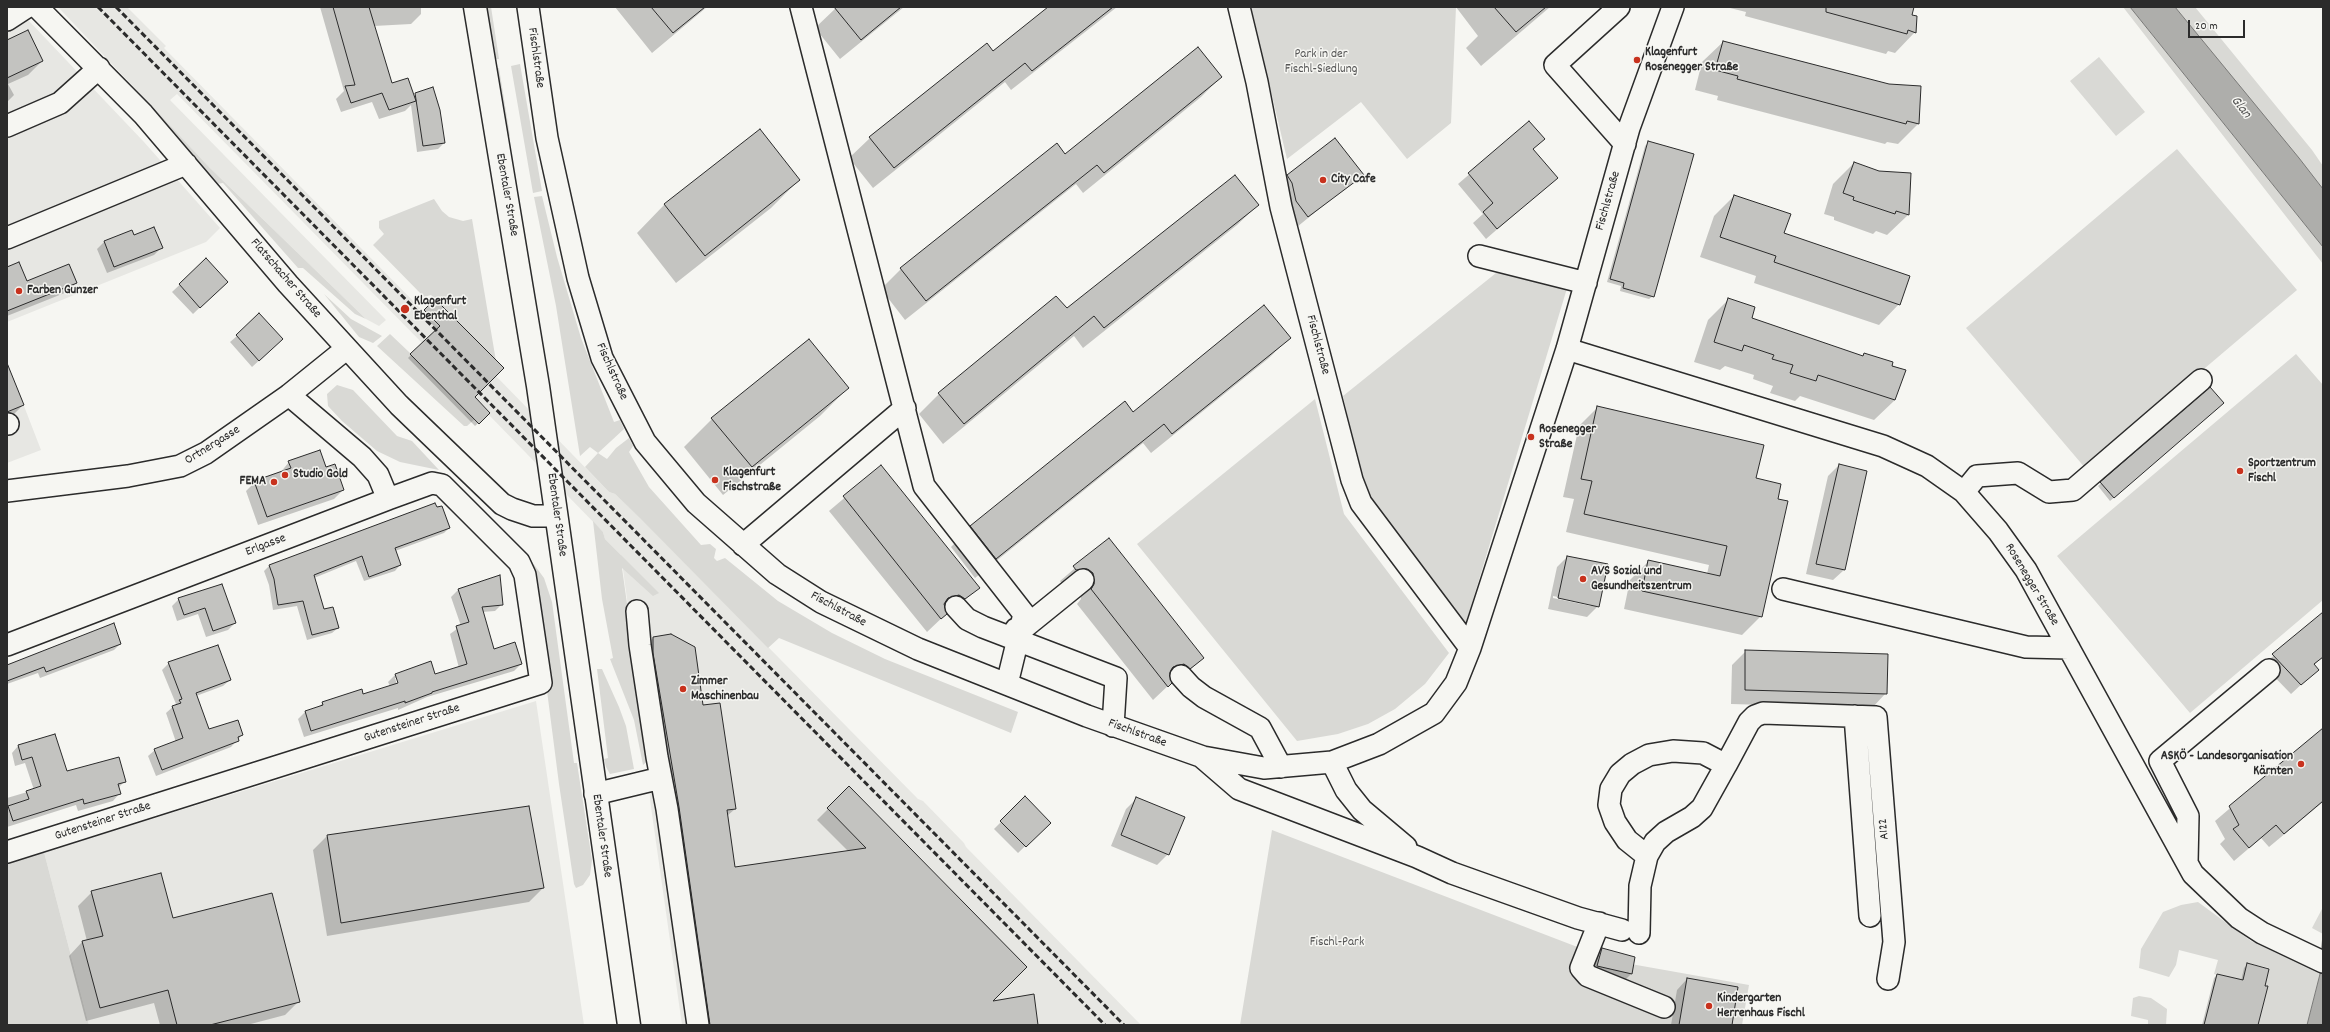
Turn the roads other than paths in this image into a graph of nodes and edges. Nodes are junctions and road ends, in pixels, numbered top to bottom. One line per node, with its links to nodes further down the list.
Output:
1 (27, 7): 9 (street)
2 (37, 7): 10 (street, Flatschacher Straße)
3 (475, 7): 25 (main road, Ebentaler Straße)
4 (528, 7): 26 (street, Fischlstraße)
5 (801, 7): 21 (street)
6 (1239, 7): 33 (street, Fischlstraße)
7 (1619, 7): 12 (street)
8 (1672, 7): 12 (street, Fischlstraße)
9 (7, 20)
10 (99, 68): 11 (street); 13 (street, Flatschacher Straße)
11 (7, 126)
12 (1625, 144): 16 (street, Fischlstraße)
13 (186, 164): 14 (street); 17 (street, Flatschacher Straße)
14 (7, 238)
15 (1479, 256): 16 (street)
16 (1586, 282): 18 (street, Fischlstraße)
17 (346, 349): 20 (street, Ortnergasse); 25 (street, Flatschacher Straße)
18 (1567, 350): 23 (street, Rosenegger Straße); 33 (street, Fischlstraße)
19 (2201, 380): 23 (street)
20 (289, 395): 22 (street, Ortnergasse); 24 (street)
21 (905, 408): 26 (street); 31 (street)
22 (7, 491)
23 (1964, 492): 34 (street, Rosenegger Straße)
24 (388, 499): 32 (street, Erlgasse); 48 (street, Gutensteiner Straße)
25 (556, 516): 47 (main road, Ebentaler Straße)
26 (743, 545): 37 (street, Fischlstraße)
27 (1080, 576): 31 (street)
28 (1783, 589): 34 (street)
29 (961, 603): 31 (street)
30 (637, 611): 46 (street)
31 (1020, 629): 37 (street); 39 (street)
32 (7, 645)
33 (1470, 648): 41 (street, Fischlstraße)
34 (2069, 648): 45 (street, Rosenegger Straße)
35 (2269, 670): 51 (street)
36 (1187, 671): 44 (street)
37 (1007, 684): 39 (street, Fischlstraße)
38 (1865, 717): 43 (street); 52 (street, A122); 55 (street, A122)
39 (1113, 726): 40 (street, Fischlstraße)
40 (1203, 757): 44 (street, Fischlstraße); 50 (street)
41 (1332, 762): 44 (street, Fischlstraße); 50 (street)
42 (2159, 762): 45 (street)
43 (1726, 765): 49 (street); 49 (street)
44 (1281, 767)
45 (2136, 771): 51 (street, Rosenegger Straße)
46 (661, 778): 47 (street); 58 (street)
47 (595, 794): 57 (main road, Ebentaler Straße)
48 (7, 852)
49 (1647, 856): 53 (street)
50 (1417, 857): 53 (street)
51 (2187, 864): 54 (street, Rosenegger Straße)
52 (1870, 916)
53 (1599, 924): 56 (street)
54 (2323, 962)
55 (1888, 979)
56 (1664, 1007)
57 (629, 1025)
58 (698, 1025)

